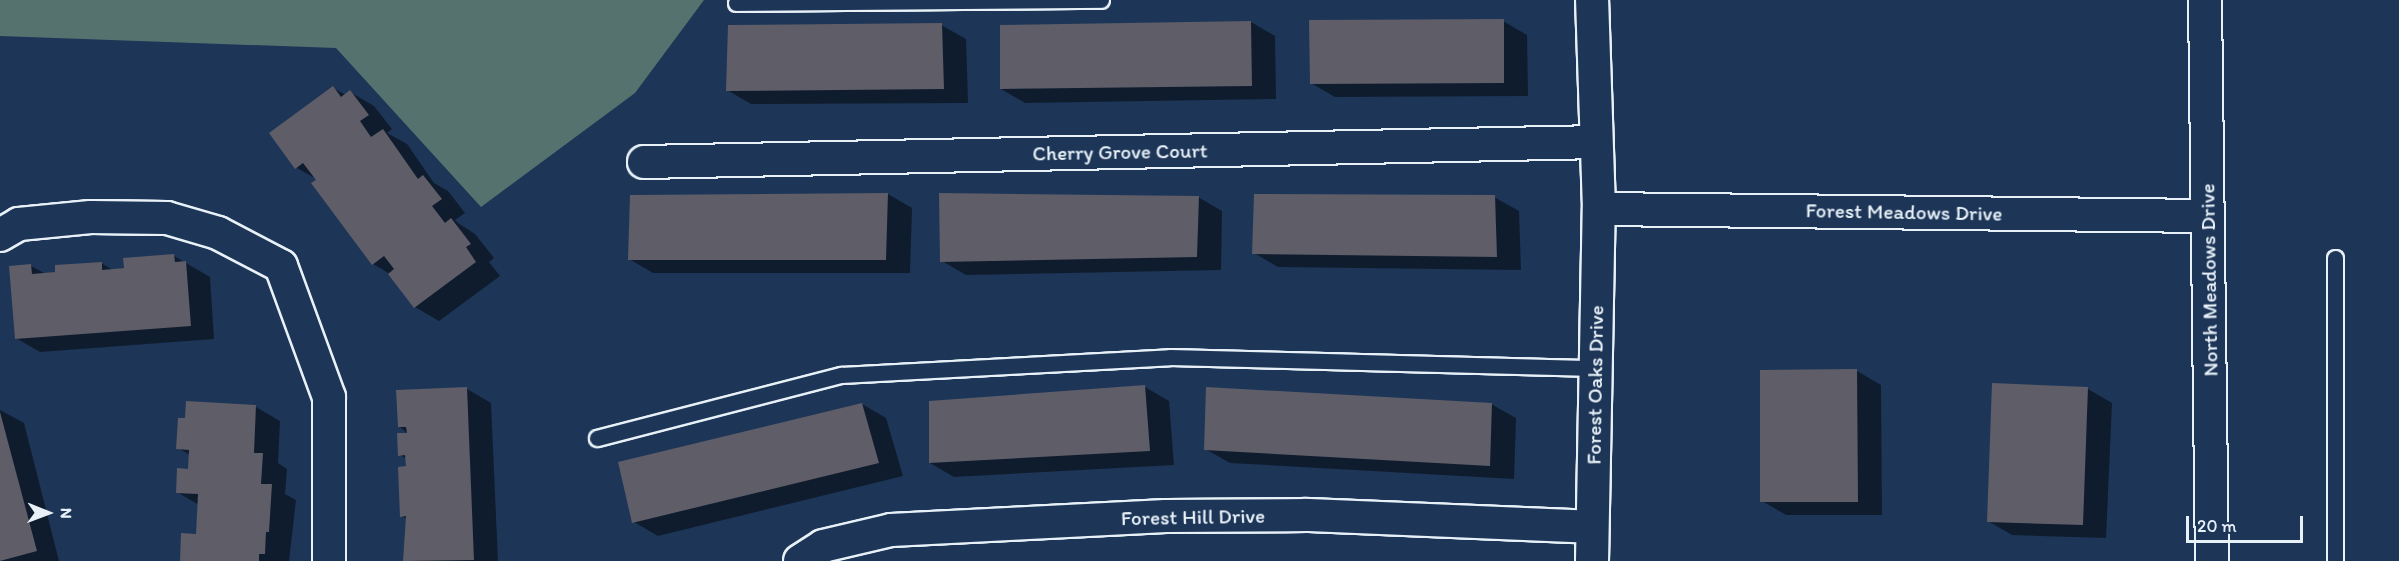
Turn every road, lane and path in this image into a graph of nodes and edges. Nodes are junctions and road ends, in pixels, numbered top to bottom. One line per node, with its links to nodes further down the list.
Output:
1 (1101, 0): 4 (lane)
2 (1592, 0): 5 (street, Forest Oaks Drive)
3 (2205, 0): 8 (street, North Meadows Drive)
4 (736, 3)
5 (1596, 142): 6 (street, Cherry Grove Court); 7 (street, Forest Oaks Drive)
6 (644, 162)
7 (1599, 209): 8 (street, Forest Meadows Drive); 11 (street, Forest Oaks Drive)
8 (2208, 216): 17 (street, North Meadows Drive)
9 (0, 235): 14 (street)
10 (2335, 258): 18 (lane)
11 (1595, 368): 12 (lane); 13 (street, Forest Oaks Drive)
12 (597, 438)
13 (1592, 528): 15 (street, Forest Hill Drive); 16 (street, Forest Oaks Drive)
14 (329, 561)
15 (800, 561)
16 (1592, 561)
17 (2212, 561)
18 (2335, 561)

